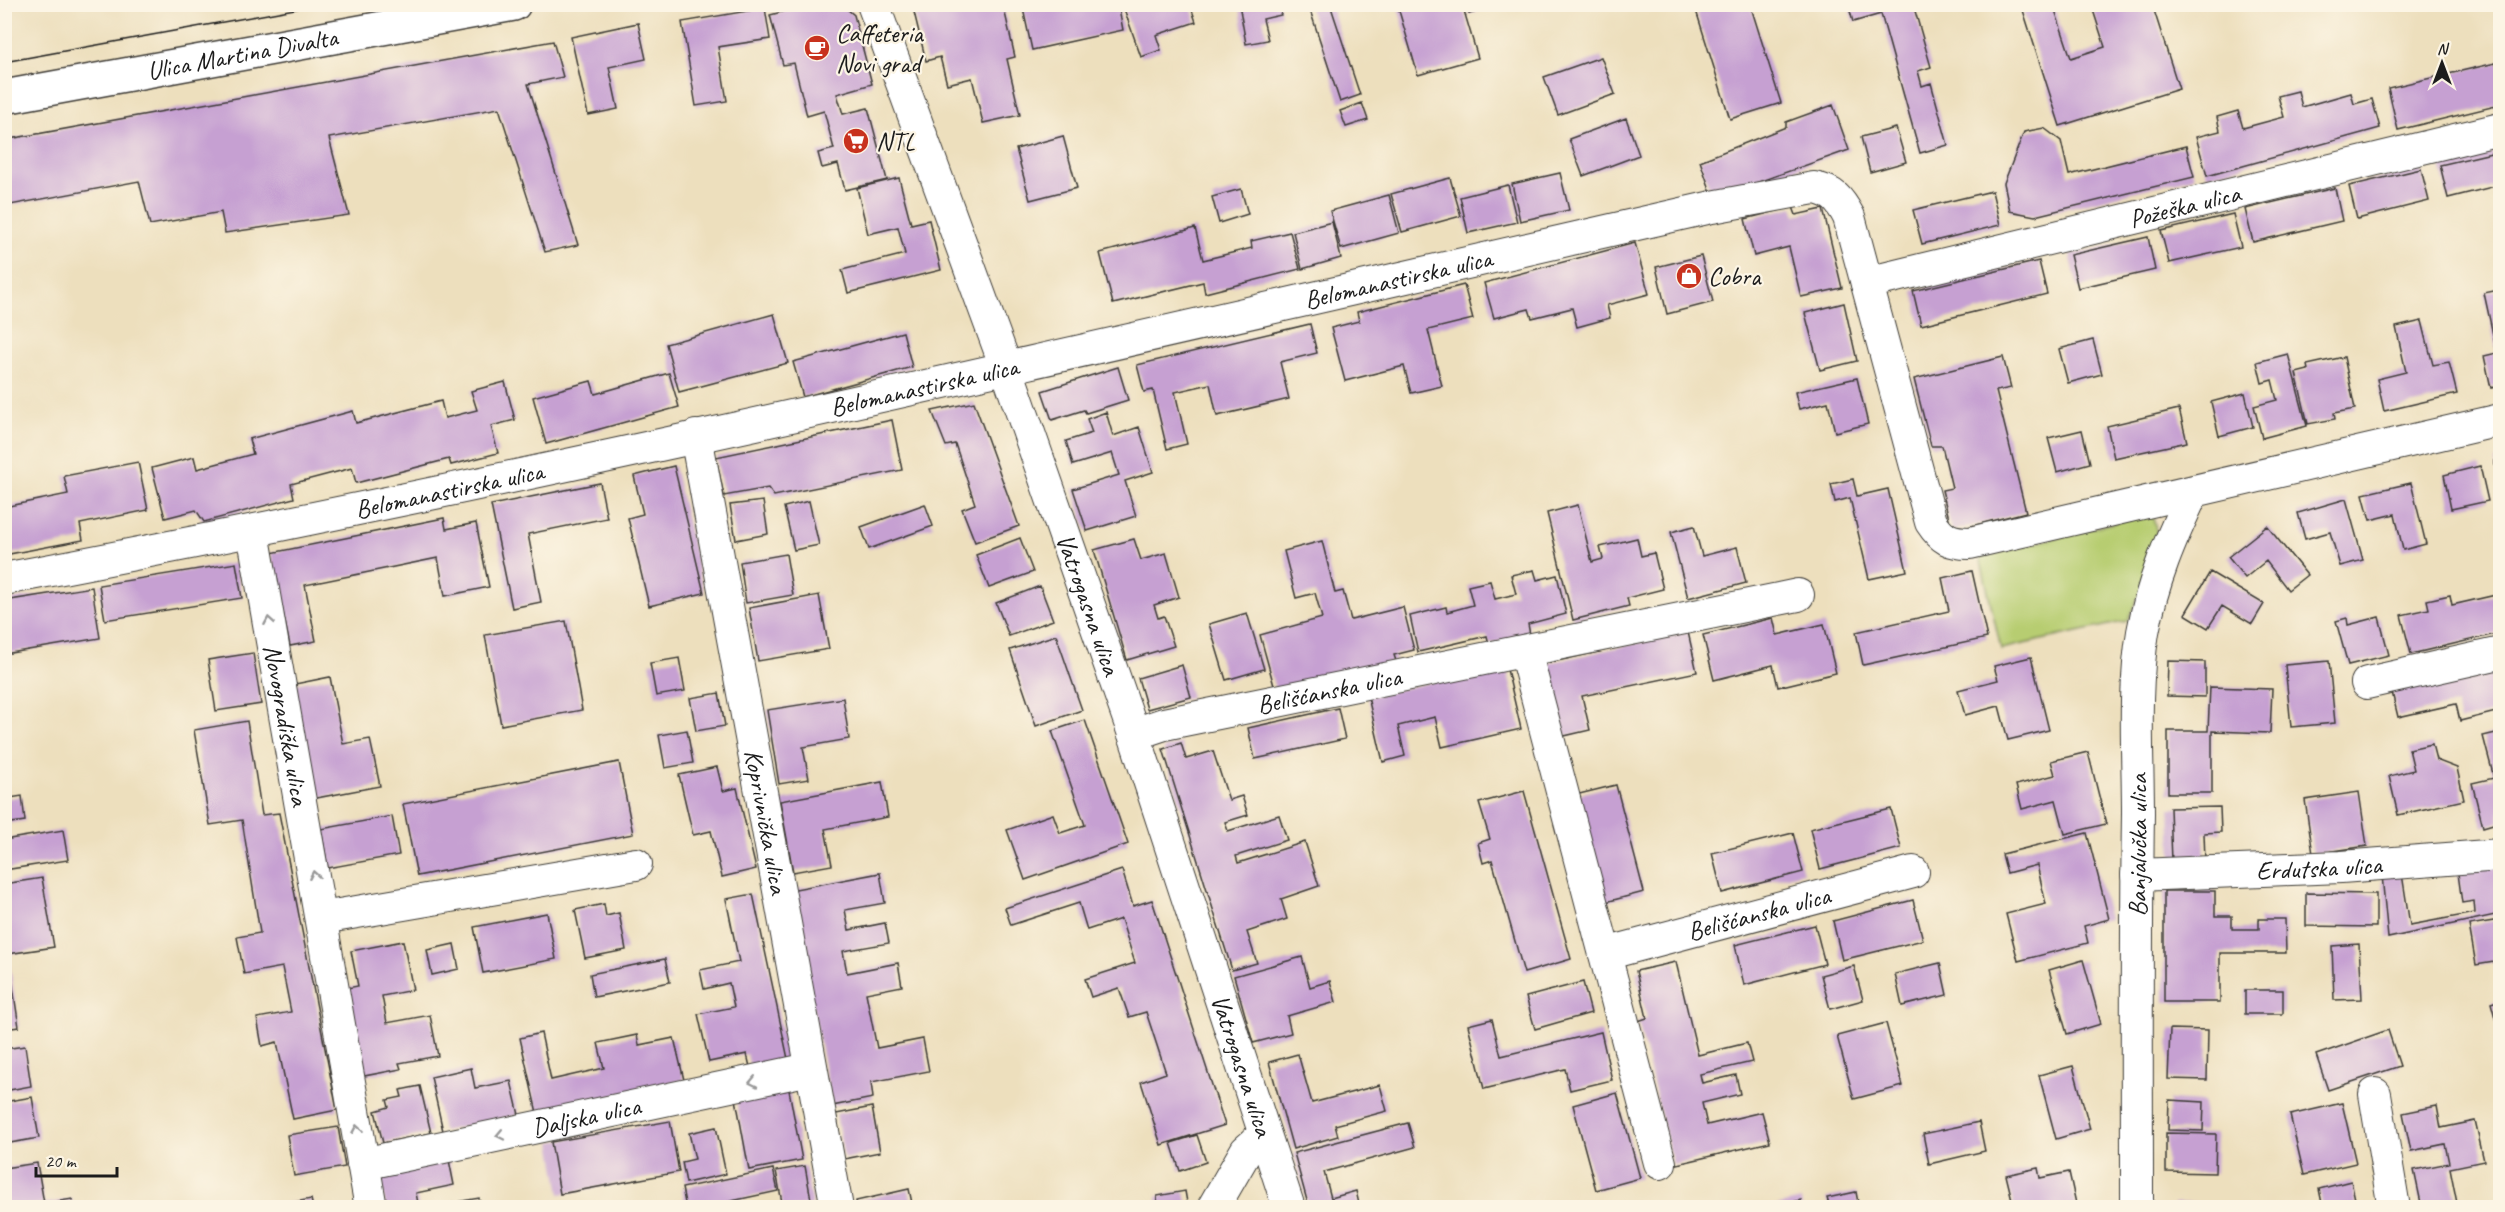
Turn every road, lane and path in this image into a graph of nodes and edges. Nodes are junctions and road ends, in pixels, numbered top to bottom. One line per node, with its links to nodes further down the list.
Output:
1 (514, 4): 3 (street, Ulica Martina Divalta)
2 (873, 4): 6 (street, Vatrogasna ulica)
3 (4, 97)
4 (2500, 129): 5 (street, Požeška ulica)
5 (1868, 283): 6 (street, Belomanastirska ulica); 9 (street)
6 (1006, 367): 8 (street, Belomanastirska ulica); 16 (street, Vatrogasna ulica)
7 (2500, 420): 9 (street)
8 (696, 436): 10 (street, Belomanastirska ulica); 23 (street, Koprivnička ulica)
9 (2193, 492): 20 (street, Banjalučka ulica)
10 (253, 532): 11 (street, Belomanastirska ulica); 21 (street, Novogradiška ulica, one-way to 10)
11 (4, 579)
12 (1798, 595): 13 (street, Belišćanska ulica)
13 (1525, 651): 16 (street, Belišćanska ulica); 22 (street)
14 (2500, 653): 15 (street)
15 (2367, 682)
16 (1134, 734): 25 (street, Vatrogasna ulica)
17 (2500, 855): 20 (street, Erdutska ulica)
18 (636, 864): 21 (street)
19 (1914, 872): 22 (street, Belišćanska ulica)
20 (2137, 875): 32 (street, Banjalučka ulica)
21 (322, 918): 27 (street, Novogradiška ulica, one-way to 21)
22 (1605, 954): 26 (street)
23 (810, 1069): 27 (street, Daljska ulica, one-way to 27); 29 (street, Koprivnička ulica)
24 (2375, 1094): 33 (street)
25 (1264, 1135): 30 (street); 31 (street, Vatrogasna ulica)
26 (1660, 1163)
27 (363, 1164): 28 (street, Novogradiška ulica)
28 (371, 1208)
29 (837, 1208)
30 (1213, 1208)
31 (1289, 1208)
32 (2137, 1208)
33 (2394, 1208)

